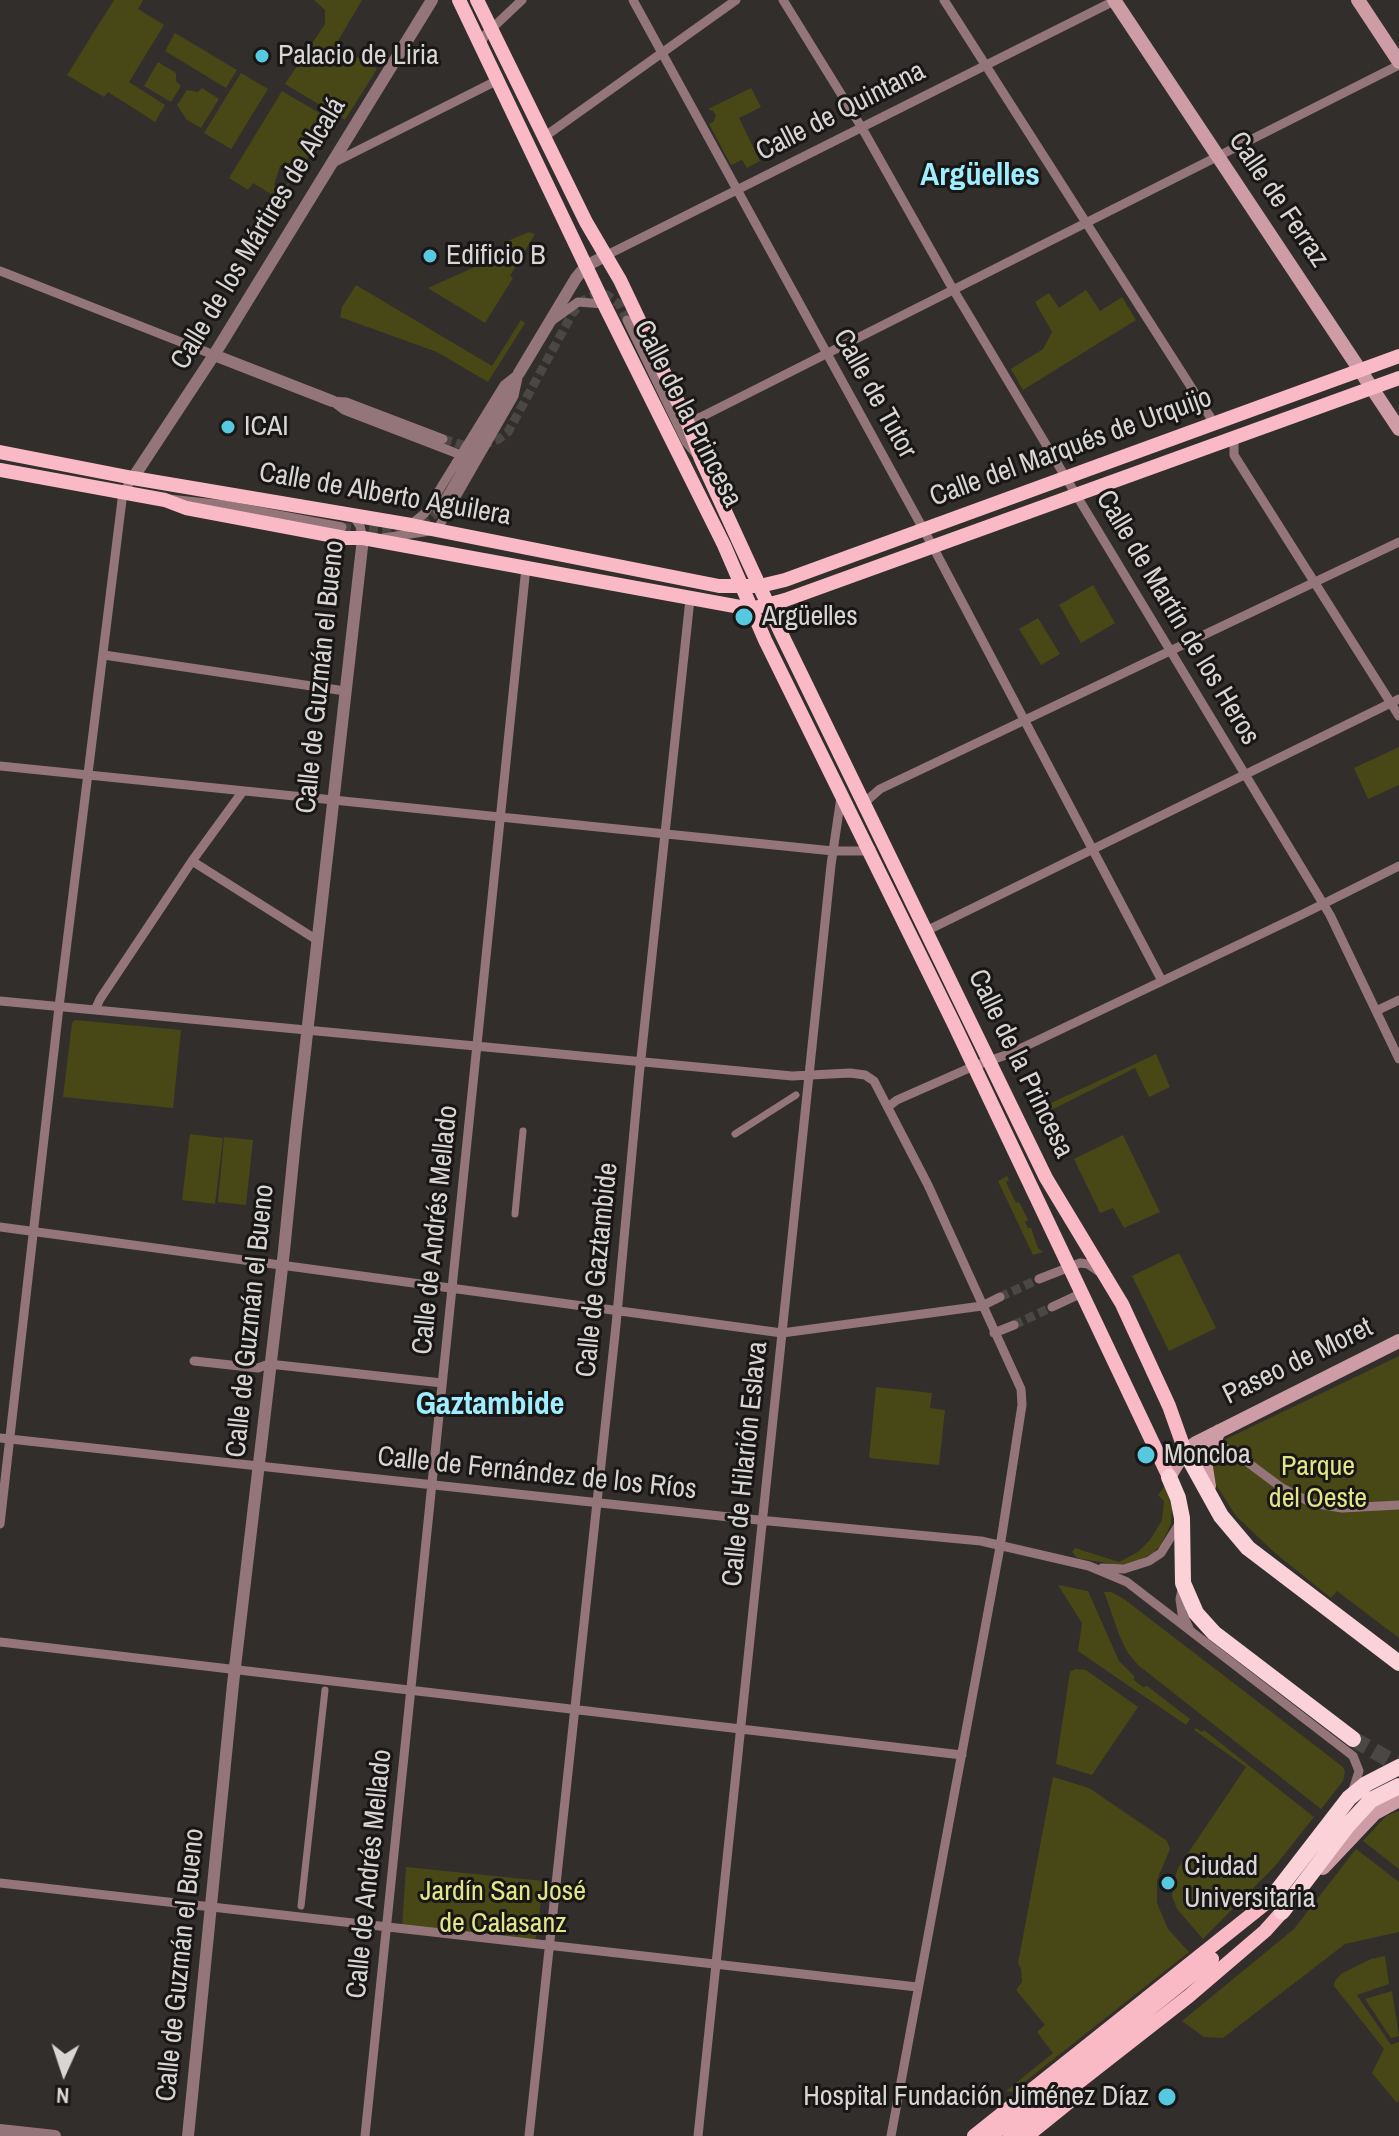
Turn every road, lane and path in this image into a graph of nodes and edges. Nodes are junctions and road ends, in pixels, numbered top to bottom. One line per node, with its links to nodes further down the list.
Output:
1 (432, 0): 20 (street, Calle de los Mártires de Alcalá)
2 (459, 0): 12 (main road, Calle de la Princesa)
3 (477, 0): 11 (main road, Calle de la Princesa)
4 (522, 0): 11 (street)
5 (633, 0): 13 (street, Calle de Tutor)
6 (736, 0): 13 (street)
7 (783, 0): 17 (street, Calle de Martín de los Heros)
8 (944, 0): 15 (street)
9 (1115, 0): 15 (street, Calle de Quintana); 19 (main road, Calle de Ferraz)
10 (1358, 0): 14 (main road)
11 (491, 29): 12 (street); 18 (main road, Calle de la Princesa)
12 (479, 46): 16 (main road, Calle de la Princesa)
13 (663, 53): 18 (street); 21 (street, Calle de Tutor)
14 (1399, 63): 19 (street)
15 (986, 66): 17 (street, Calle de Quintana); 22 (street)
16 (496, 81): 20 (street); 24 (main road, Calle de la Princesa)
17 (862, 128): 21 (street, Calle de Quintana); 26 (street, Calle de Martín de los Heros)
18 (544, 137): 23 (main road, Calle de la Princesa)
19 (1219, 156): 22 (street); 33 (main road, Calle de Ferraz)
20 (329, 165): 31 (street, Calle de los Mártires de Alcalá)
21 (738, 191): 23 (street, Calle de Quintana); 30 (street, Calle de Tutor)
22 (1086, 223): 26 (street); 39 (street)
23 (607, 255): 24 (street, Calle de Quintana); 38 (main road, Calle de la Princesa)
24 (586, 266): 27 (main road, Calle de la Princesa); 29 (street)
25 (0, 271): 31 (street)
26 (953, 290): 30 (street); 48 (street, Calle de Martín de los Heros)
27 (604, 304): 29 (street); 65 (main road, Calle de la Princesa)
28 (627, 320): 45 (street, Calle de la Princesa)
29 (550, 322): 34 (street)
30 (826, 353): 38 (street); 57 (street, Calle de Tutor)
31 (214, 355): 37 (street); 47 (street, Calle de los Mártires de Alcalá)
32 (1399, 356): 33 (main road, Calle del Marqués de Urquijo)
33 (1360, 370): 36 (main road, Calle de Ferraz); 39 (main road, Calle del Marqués de Urquijo)
34 (519, 373): 44 (street); 52 (street); 56 (street)
35 (1399, 378): 36 (main road, Calle del Marqués de Urquijo)
36 (1371, 388): 40 (main road, Calle de Ferraz); 41 (main road, Calle del Marqués de Urquijo)
37 (332, 401): 42 (street); 44 (street)
38 (687, 421): 45 (main road, Calle de la Princesa)
39 (1214, 423): 48 (main road, Calle del Marqués de Urquijo)
40 (1399, 429)
41 (1234, 437): 50 (main road, Calle del Marqués de Urquijo); 63 (street)
42 (443, 439)
43 (0, 452): 47 (main road, Calle de Alberto Aguilera)
44 (461, 455): 54 (street)
45 (701, 459): 64 (main road, Calle de la Princesa)
46 (0, 470): 49 (main road, Calle de Alberto Aguilera)
47 (133, 478): 49 (street, Calle de los Mártires de Alcalá); 53 (main road, Calle de Alberto Aguilera)
48 (1066, 478): 50 (street, Calle de Martín de los Heros); 57 (main road, Calle del Marqués de Urquijo)
49 (123, 492): 51 (main road, Calle de Alberto Aguilera); 70 (street)
50 (1077, 494): 61 (main road, Calle del Marqués de Urquijo); 69 (street, Calle de Martín de los Heros)
51 (165, 500): 55 (street, Calle de Alberto Aguilera); 59 (main road, Calle de Alberto Aguilera)
52 (438, 511)
53 (352, 514): 54 (main road, Calle de Alberto Aguilera); 59 (street, Calle de Guzmán el Bueno)
54 (411, 525): 56 (main road, Calle de Alberto Aguilera); 58 (street)
55 (342, 527)
56 (437, 530): 58 (street); 65 (main road, Calle de Alberto Aguilera)
57 (922, 530): 61 (street, Calle de Tutor); 64 (main road, Calle del Marqués de Urquijo)
58 (393, 537): 59 (street)
59 (363, 538): 62 (main road, Calle de Alberto Aguilera); 71 (street, Calle de Guzmán el Bueno)
60 (1399, 542): 63 (street)
61 (932, 545): 67 (main road, Calle del Marqués de Urquijo); 74 (street, Calle de Tutor)
62 (526, 567): 66 (main road, Calle de Alberto Aguilera); 82 (street, Calle de Andrés Mellado)
63 (1314, 582): 69 (street); 72 (street)
64 (760, 586): 65 (main road, Calle de Alberto Aguilera); 67 (main road, Calle de la Princesa)
65 (743, 587): 68 (main road, Calle de la Princesa)
66 (690, 599): 68 (main road, Calle de Alberto Aguilera); 83 (street, Calle de Gaztambide)
67 (769, 604): 68 (main road, Calle de Alberto Aguilera); 81 (main road, Calle de la Princesa)
68 (751, 609): 79 (main road, Calle de la Princesa)
69 (1170, 651): 74 (street); 77 (street, Calle de Martín de los Heros)
70 (104, 655): 71 (street); 76 (street)
71 (345, 691): 80 (street, Calle de Guzmán el Bueno)
72 (1395, 701): 73 (street); 77 (street)
73 (1399, 716)
74 (1025, 720): 81 (street); 85 (street, Calle de Tutor)
75 (0, 766): 76 (street)
76 (88, 775): 78 (street); 97 (street)
77 (1245, 775): 85 (street); 90 (street, Calle de Martín de los Heros)
78 (243, 791): 80 (street); 88 (street)
79 (841, 797): 86 (street, Calle de Hilarión Eslava); 87 (main road, Calle de la Princesa)
80 (333, 800): 82 (street); 92 (street, Calle de Guzmán el Bueno)
81 (864, 803): 84 (main road, Calle de la Princesa)
82 (499, 817): 83 (street); 101 (street, Calle de Andrés Mellado)
83 (665, 834): 86 (street); 104 (street, Calle de Gaztambide)
84 (882, 841): 87 (street); 91 (main road, Calle de la Princesa)
85 (1092, 849): 91 (street); 94 (street, Calle de Tutor)
86 (833, 851): 87 (street); 106 (street, Calle de Hilarión Eslava)
87 (868, 851): 93 (main road, Calle de la Princesa)
88 (192, 861): 92 (street); 98 (street)
89 (1399, 866): 90 (street)
90 (1324, 903): 94 (street); 99 (street, Calle de Martín de los Heros)
91 (926, 930): 93 (street); 103 (main road, Calle de la Princesa)
92 (317, 940): 100 (street, Calle de Guzmán el Bueno)
93 (913, 940): 105 (main road, Calle de la Princesa)
94 (1162, 981): 103 (street)
95 (1399, 1000): 99 (street)
96 (0, 1001): 97 (street)
97 (59, 1007): 98 (street); 113 (street)
98 (95, 1010): 100 (street)
99 (1376, 1011): 102 (street, Calle de Martín de los Heros)
100 (307, 1030): 101 (street); 114 (street, Calle de Guzmán el Bueno)
101 (476, 1046): 104 (street); 117 (street, Calle de Andrés Mellado)
102 (1399, 1059)
103 (990, 1060): 105 (street); 120 (main road, Calle de la Princesa)
104 (640, 1061): 106 (street); 123 (street, Calle de Gaztambide)
105 (974, 1066): 108 (street); 115 (main road, Calle de la Princesa)
106 (809, 1075): 108 (street); 125 (street, Calle de Hilarión Eslava)
107 (796, 1095): 110 (street)
108 (889, 1106): 121 (street)
109 (523, 1131): 111 (street)
110 (735, 1134)
111 (515, 1214)
112 (0, 1227): 113 (street)
113 (33, 1232): 114 (street); 132 (street)
114 (283, 1266): 117 (street); 129 (street, Calle de Guzmán el Bueno)
115 (1069, 1266): 116 (street); 118 (main road, Calle de la Princesa); 120 (street, Calle de la Princesa)
116 (1039, 1279)
117 (452, 1288): 123 (street); 130 (street, Calle de Andrés Mellado)
118 (1082, 1293): 122 (street); 136 (main road, Calle de la Princesa)
119 (1000, 1297): 121 (street)
120 (1122, 1304): 133 (main road, Calle de la Princesa)
121 (982, 1306): 125 (street); 126 (street)
122 (1052, 1307)
123 (617, 1310): 125 (street); 139 (street, Calle de Gaztambide)
124 (1014, 1325): 126 (street)
125 (782, 1333): 142 (street, Calle de Hilarión Eslava)
126 (994, 1333): 144 (street)
127 (1399, 1341): 131 (main road, Paseo de Moret)
128 (194, 1361): 129 (street)
129 (269, 1364): 130 (street); 135 (street, Calle de Guzmán el Bueno)
130 (442, 1383): 137 (street, Calle de Andrés Mellado)
131 (1220, 1430): 133 (main road, Paseo de Moret); 134 (main road)
132 (5, 1438): 135 (street, Calle de Fernández de los Ríos); 143 (street)
133 (1185, 1451): 136 (main road); 138 (highway)
134 (1206, 1456): 138 (main road); 140 (street)
135 (260, 1466): 137 (street, Calle de Fernández de los Ríos); 150 (street, Calle de Guzmán el Bueno)
136 (1169, 1477): 141 (highway, Calle de la Princesa)
137 (431, 1485): 139 (street, Calle de Fernández de los Ríos); 151 (street, Calle de Andrés Mellado)
138 (1210, 1499): 149 (highway)
139 (595, 1502): 142 (street, Calle de Fernández de los Ríos); 153 (street, Calle de Gaztambide)
140 (1399, 1505)
141 (1182, 1518): 145 (street); 146 (highway, Calle de la Princesa)
142 (763, 1520): 144 (street, Calle de Fernández de los Ríos); 154 (street, Calle de Hilarión Eslava)
143 (0, 1524)
144 (1000, 1547): 145 (street, Calle de Fernández de los Ríos); 156 (street)
145 (1089, 1566): 147 (street, Calle de Fernández de los Ríos)
146 (1183, 1583): 147 (street); 155 (highway)
147 (1191, 1631): 159 (street, Calle de Fernández de los Ríos)
148 (0, 1642): 150 (street)
149 (1399, 1663)
150 (235, 1670): 151 (street); 164 (street, Calle de Guzmán el Bueno)
151 (411, 1689): 153 (street); 165 (street, Calle de Andrés Mellado)
152 (325, 1690): 162 (street)
153 (575, 1709): 154 (street); 166 (street, Calle de Gaztambide)
154 (741, 1728): 156 (street); 167 (street, Calle de Hilarión Eslava)
155 (1353, 1739)
156 (962, 1755): 168 (street)
157 (1399, 1767): 159 (highway)
158 (1399, 1786): 163 (highway)
159 (1349, 1798): 163 (highway)
160 (1399, 1800): 163 (main road)
161 (0, 1883): 164 (street)
162 (301, 1906)
163 (1276, 1906): 169 (main road); 177 (main road); 178 (main road)
164 (211, 1907): 165 (street); 172 (street, Calle de Guzmán el Bueno)
165 (387, 1926): 166 (street); 173 (street, Calle de Andrés Mellado)
166 (549, 1945): 167 (street); 174 (street, Calle de Gaztambide)
167 (716, 1963): 168 (street); 175 (street, Calle de Hilarión Eslava)
168 (917, 1987): 176 (street)
169 (1189, 1996): 179 (main road); 180 (main road)
170 (0, 2130): 171 (street)
171 (55, 2136)
172 (188, 2136)
173 (365, 2136)
174 (529, 2136)
175 (698, 2136)
176 (891, 2136)
177 (974, 2136)
178 (991, 2136)
179 (1010, 2136)
180 (1027, 2136)

